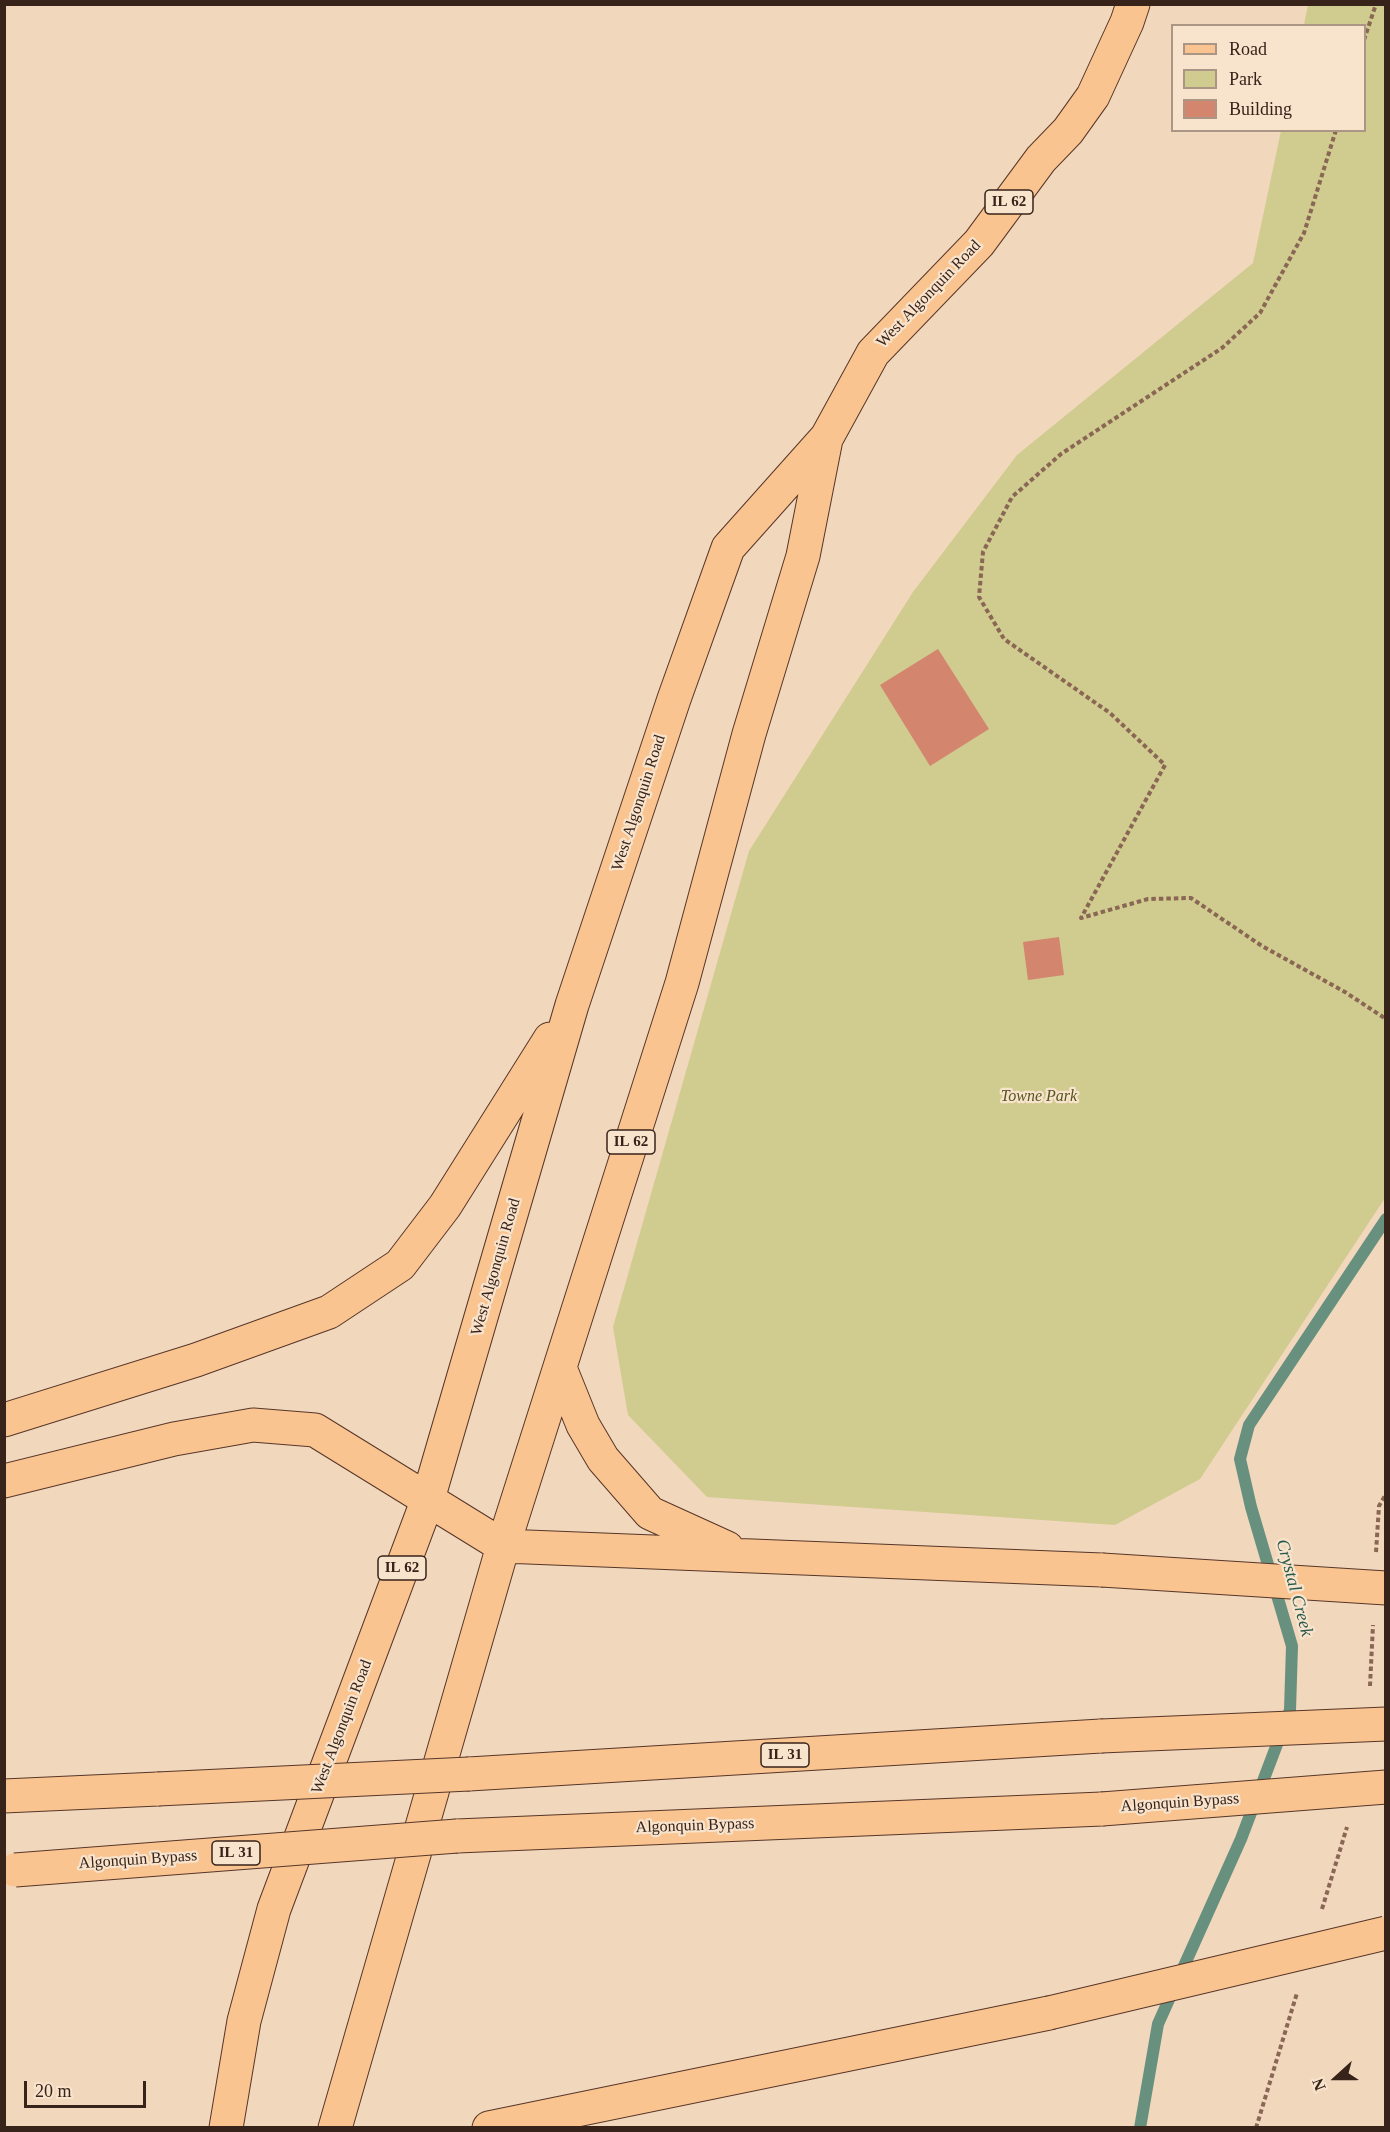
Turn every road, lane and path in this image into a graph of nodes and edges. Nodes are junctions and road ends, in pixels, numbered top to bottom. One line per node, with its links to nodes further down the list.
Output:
1 (1133, 4): 5 (main road, West Algonquin Road / IL 62)
2 (1376, 4): 3 (path)
3 (1366, 37)
4 (1335, 132): 7 (path)
5 (827, 437): 6 (main road, West Algonquin Road / IL 62); 8 (main road, West Algonquin Road / IL 62)
6 (572, 1005): 9 (main road); 11 (main road, West Algonquin Road / IL 62)
7 (1386, 1019)
8 (560, 1368): 12 (main road, West Algonquin Road / IL 62); 13 (main road)
9 (4, 1420)
10 (4, 1481): 11 (main road)
11 (428, 1499): 12 (main road); 20 (main road, West Algonquin Road / IL 62)
12 (503, 1546): 13 (main road); 21 (main road, West Algonquin Road / IL 62)
13 (742, 1556): 14 (main road, bridge)
14 (1386, 1588)
15 (1386, 1724): 17 (main road, IL 31, bridge)
16 (1386, 1787): 18 (main road, Algonquin Bypass / IL 31, bridge)
17 (16, 1795)
18 (10, 1870)
19 (1386, 1933): 22 (main road, bridge)
20 (226, 2127)
21 (335, 2127)
22 (489, 2127)

